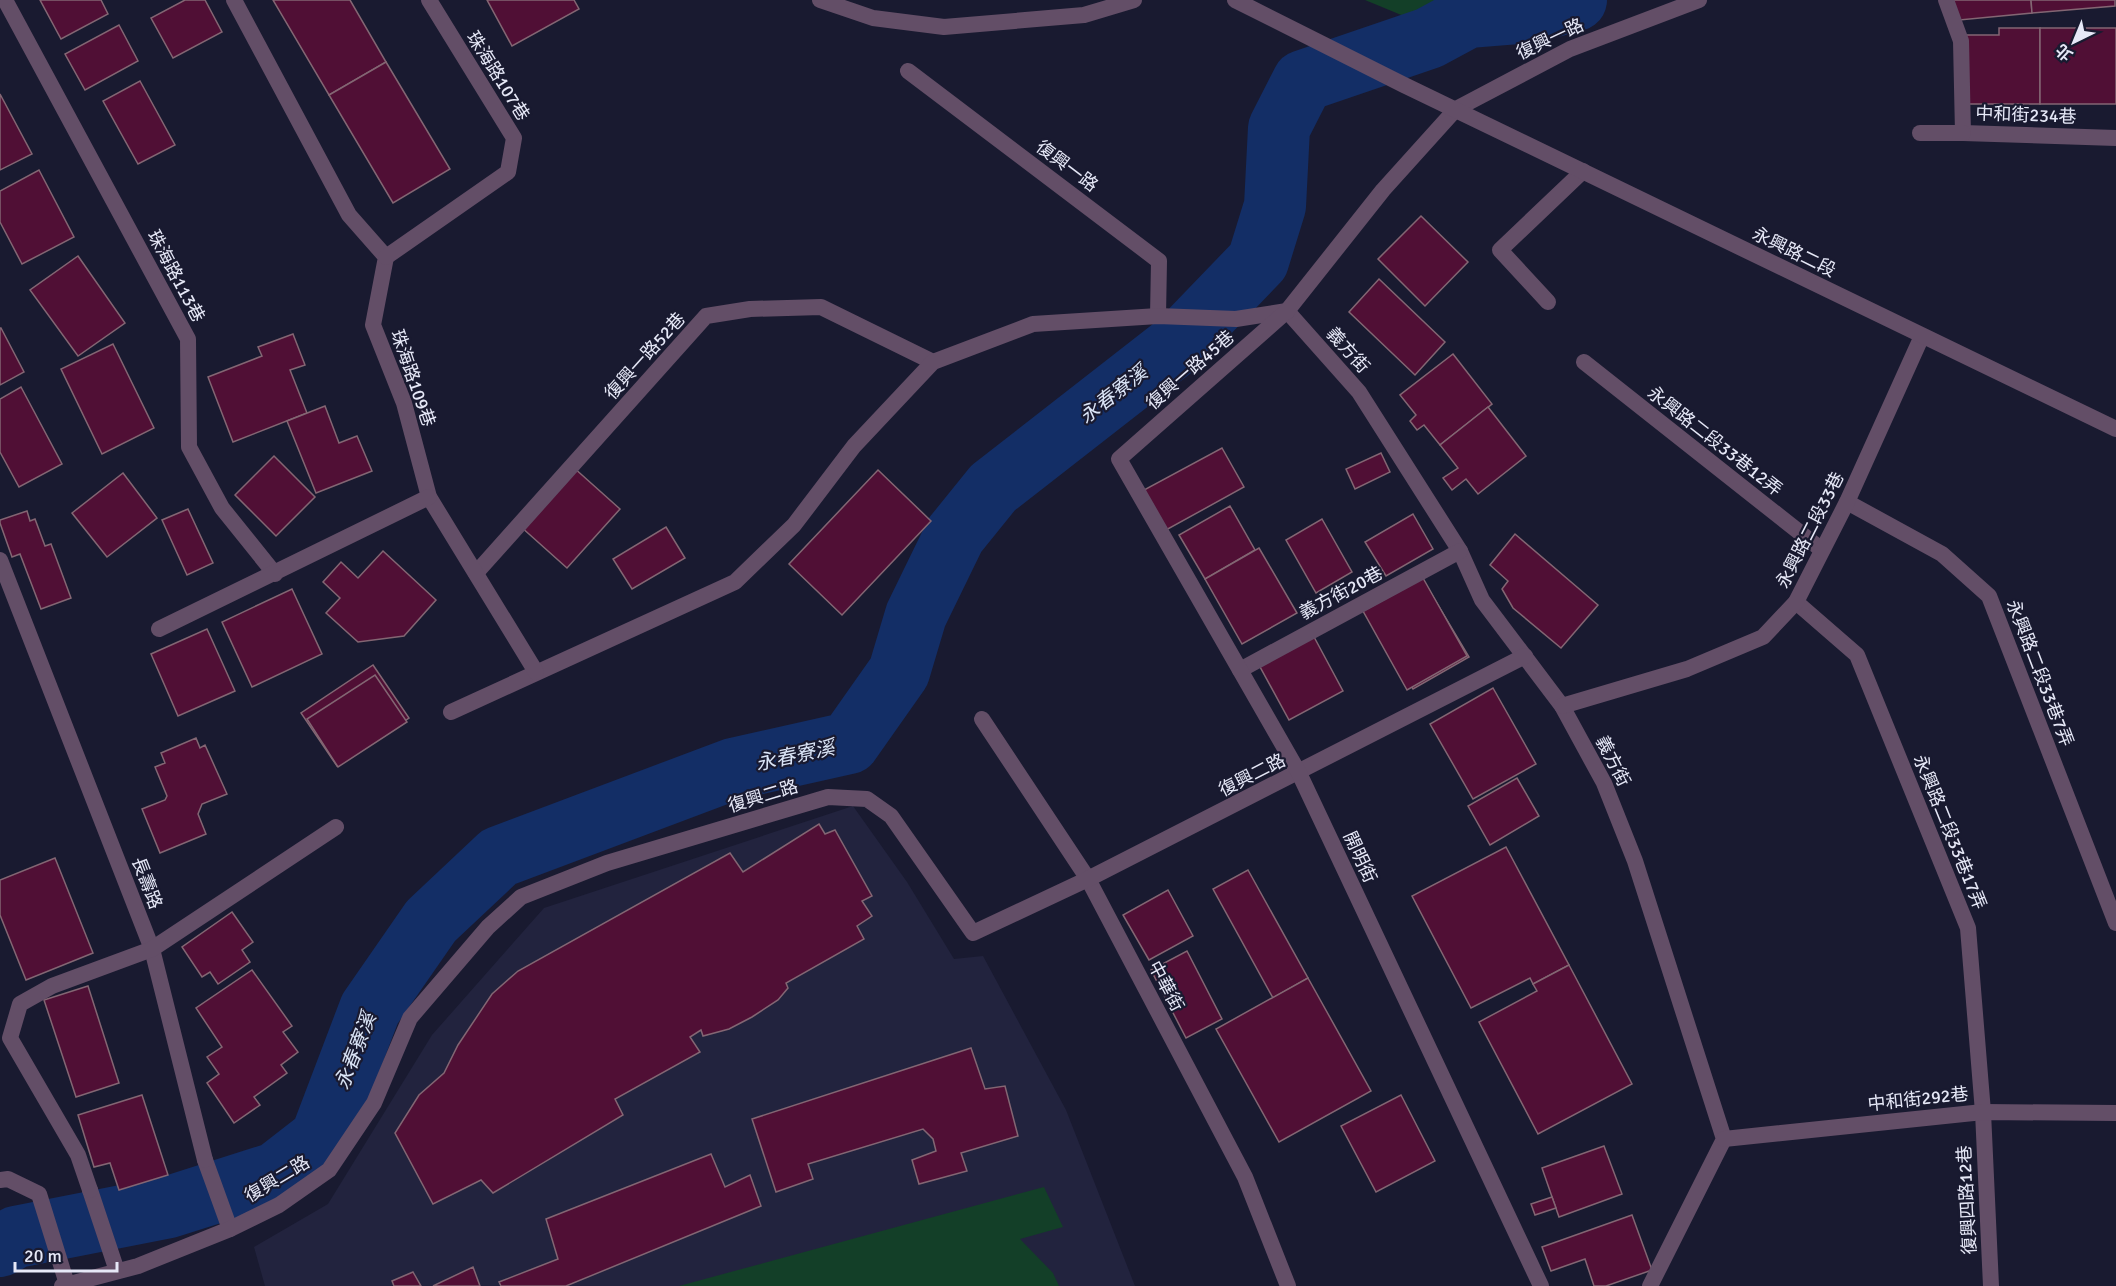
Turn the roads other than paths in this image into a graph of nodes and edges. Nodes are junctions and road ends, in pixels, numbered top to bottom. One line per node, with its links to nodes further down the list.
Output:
1 (5, 0): 30 (street, 珠海路113巷)
2 (234, 0): 15 (street)
3 (429, 0): 15 (street, 珠海路107巷)
4 (820, 0): 5 (street)
5 (1134, 0)
6 (1235, 0): 10 (street)
7 (1699, 0): 10 (street, 復興一路)
8 (1946, 0): 12 (street, 中和街234巷)
9 (908, 71): 18 (street, 復興一路)
10 (1455, 110): 14 (street, 永興路二段); 17 (street, 復興一路)
11 (1920, 133): 12 (street)
12 (1962, 133): 13 (street, 中和街234巷)
13 (2116, 138)
14 (1583, 171): 16 (street); 19 (street, 永興路二段)
15 (386, 257): 24 (street, 珠海路109巷)
16 (1548, 302)
17 (1287, 311): 18 (street); 23 (street, 復興一路45巷); 27 (street, 義方街)
18 (1158, 316): 20 (street)
19 (1922, 336): 22 (street, 永興路二段); 25 (street, 永興路二段33巷)
20 (933, 362): 29 (street, 復興一路52巷); 35 (street)
21 (1584, 362): 26 (street, 永興路二段33巷12弄)
22 (2116, 429)
23 (1119, 459): 34 (street, 開明街)
24 (429, 497): 29 (street, 珠海路109巷); 30 (street)
25 (1847, 502): 26 (street, 永興路二段33巷); 42 (street, 永興路二段33巷7弄)
26 (1822, 550): 31 (street, 永興路二段33巷)
27 (1461, 551): 33 (street, 義方街); 34 (street, 義方街20巷)
28 (0, 560): 43 (street, 長壽路)
29 (476, 573): 35 (street, 珠海路109巷)
30 (275, 574): 32 (street)
31 (1796, 602): 36 (street, 永興路二段33巷); 45 (street, 永興路二段33巷17弄)
32 (159, 629)
33 (1526, 656): 36 (street, 義方街); 39 (street, 復興二路)
34 (1240, 670): 39 (street, 開明街)
35 (536, 672): 37 (street)
36 (1562, 706): 47 (street, 義方街)
37 (451, 712)
38 (982, 719): 41 (street, 中華街)
39 (1299, 773): 41 (street, 復興二路); 53 (street, 開明街)
40 (336, 827): 43 (street)
41 (1088, 879): 49 (street, 復興二路); 52 (street, 中華街)
42 (2116, 923)
43 (152, 949): 44 (street); 49 (street, 長壽路)
44 (5, 1038): 50 (street)
45 (1983, 1112): 46 (street, 中和街292巷); 47 (street, 中和街292巷); 55 (street, 復興四路12巷)
46 (2116, 1113)
47 (1724, 1139): 54 (street)
48 (0, 1180): 51 (street)
49 (230, 1229): 50 (street, 復興二路)
50 (117, 1271): 51 (street, 復興二路)
51 (64, 1285)
52 (1288, 1286)
53 (1541, 1286)
54 (1650, 1286)
55 (1991, 1286)

